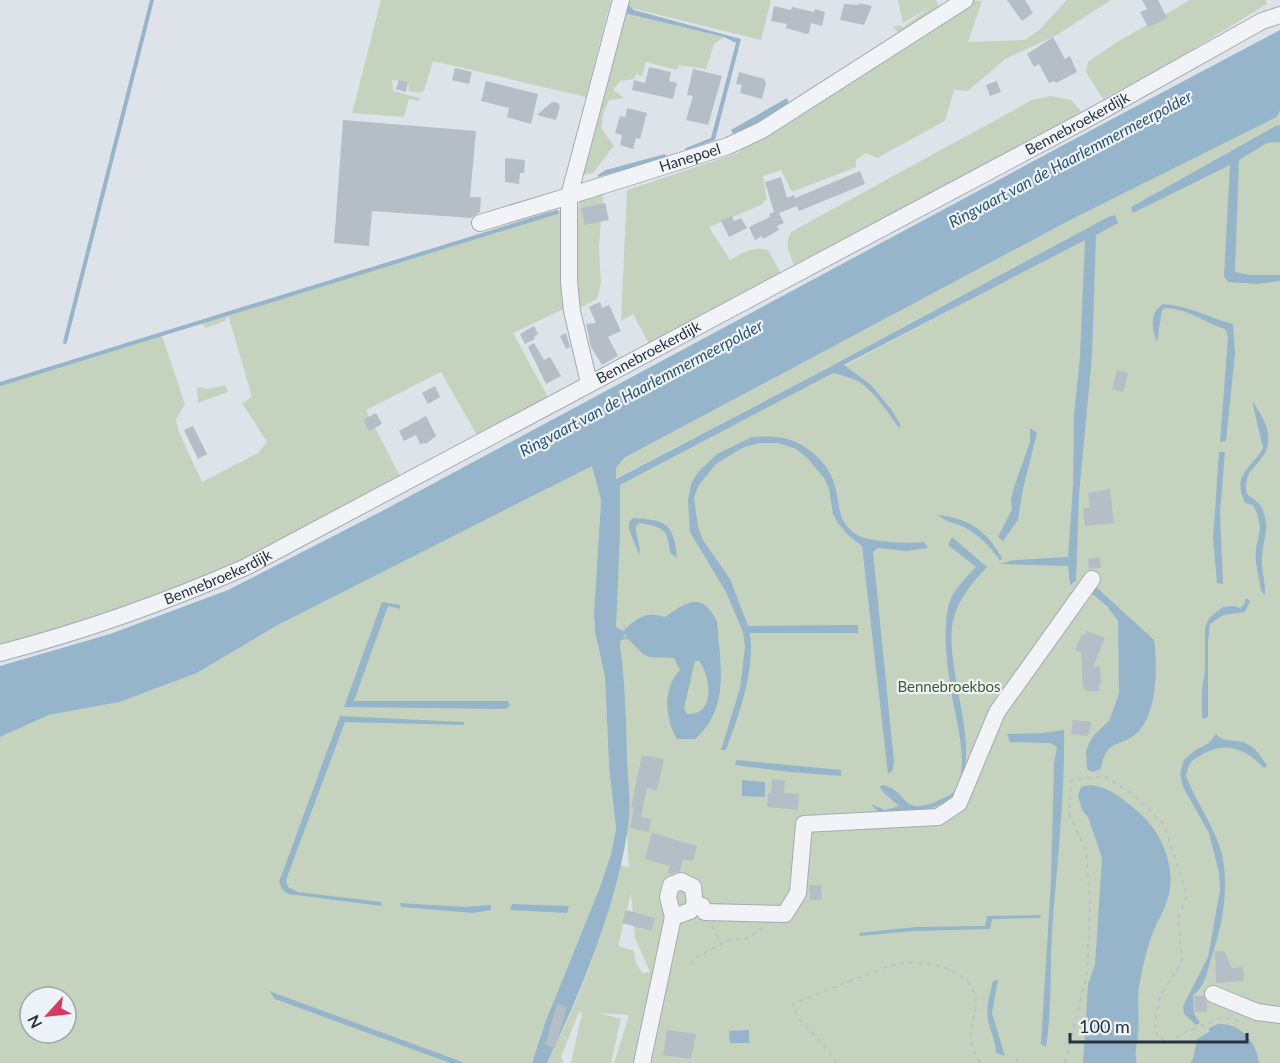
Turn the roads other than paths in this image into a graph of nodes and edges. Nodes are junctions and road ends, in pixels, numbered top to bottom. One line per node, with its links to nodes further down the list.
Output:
1 (621, 0): 4 (street)
2 (965, 0): 4 (street, Hanepoel)
3 (1280, 15): 6 (street, Bennebroekerdijk)
4 (569, 196): 5 (street, Hanepoel); 6 (street)
5 (480, 224)
6 (589, 383): 8 (street, Bennebroekerdijk)
7 (1092, 579): 9 (street)
8 (0, 652)
9 (700, 908): 10 (street); 10 (street)
10 (673, 917): 13 (street)
11 (1214, 994): 12 (street)
12 (1280, 1015)
13 (642, 1063)

